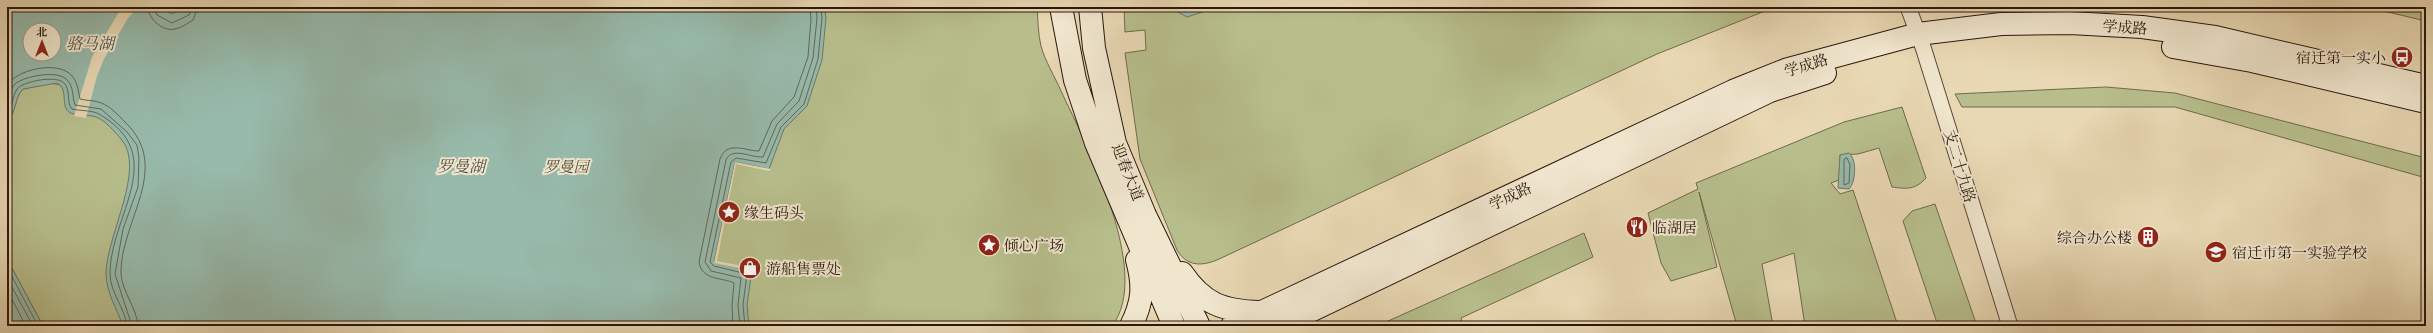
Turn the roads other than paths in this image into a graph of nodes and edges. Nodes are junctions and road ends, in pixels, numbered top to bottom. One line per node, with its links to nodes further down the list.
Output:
1 (1061, 7): 7 (main road, 迎春大道)
2 (1090, 7): 7 (main road, 迎春大道)
3 (1908, 7): 4 (street, 支二十九路)
4 (1921, 40): 5 (main road, 学成路); 6 (main road, 学成路); 8 (main road, 学成路); 13 (main road, 学成路); 14 (street, 支二十九路)
5 (2426, 86)
6 (2426, 102)
7 (1136, 218): 8 (main road); 9 (main road); 10 (main road, 迎春大道); 11 (main road, 迎春大道)
8 (1262, 312): 12 (main road, 学成路)
9 (1131, 326)
10 (1174, 326)
11 (1199, 326)
12 (1232, 326)
13 (1278, 326)
14 (2010, 326)

